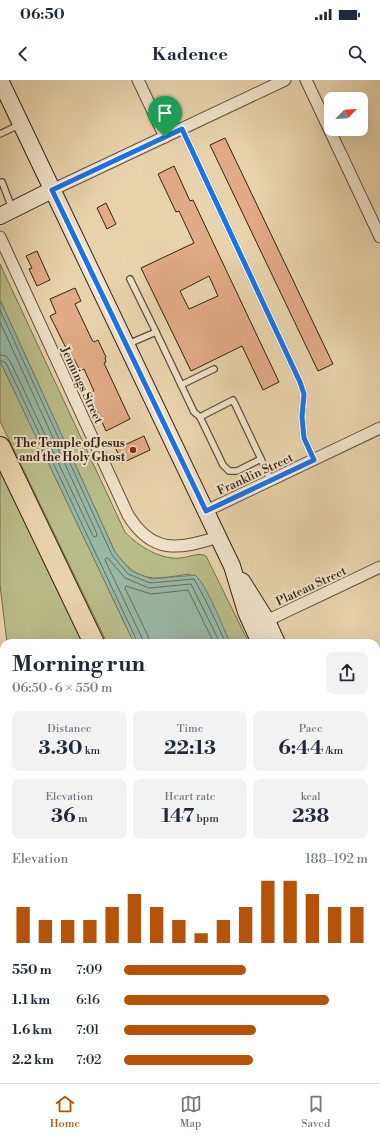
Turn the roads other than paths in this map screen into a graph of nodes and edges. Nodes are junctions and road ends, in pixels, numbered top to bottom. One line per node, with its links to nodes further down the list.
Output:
1 (138, 80): 8 (street)
2 (285, 80): 6 (street)
3 (306, 80): 13 (street)
4 (1, 85): 5 (street)
5 (21, 124): 7 (lane); 10 (street)
6 (182, 129): 8 (street); 23 (lane)
7 (0, 134)
8 (165, 137): 10 (street)
9 (0, 180): 11 (lane)
10 (52, 190): 11 (street); 16 (street)
11 (6, 212)
12 (0, 237): 26 (street, Jennings Street)
13 (380, 237)
14 (130, 279): 15 (lane)
15 (156, 332): 16 (lane); 18 (lane)
16 (126, 346): 25 (street)
17 (214, 369): 18 (lane)
18 (181, 385): 19 (lane)
19 (200, 417): 22 (lane); 22 (lane)
20 (380, 428): 23 (street, Franklin Street)
21 (0, 447): 31 (highway)
22 (262, 459): 24 (lane)
23 (314, 460): 24 (street, Franklin Street)
24 (271, 480): 25 (street, Franklin Street)
25 (206, 511): 26 (street)
26 (218, 536): 27 (street)
27 (232, 566): 29 (street); 30 (street)
28 (380, 567): 29 (street, Plateau Street)
29 (267, 621): 30 (street, Plateau Street); 33 (street)
30 (252, 628): 32 (street)
31 (91, 639)
32 (258, 639)
33 (276, 639)

